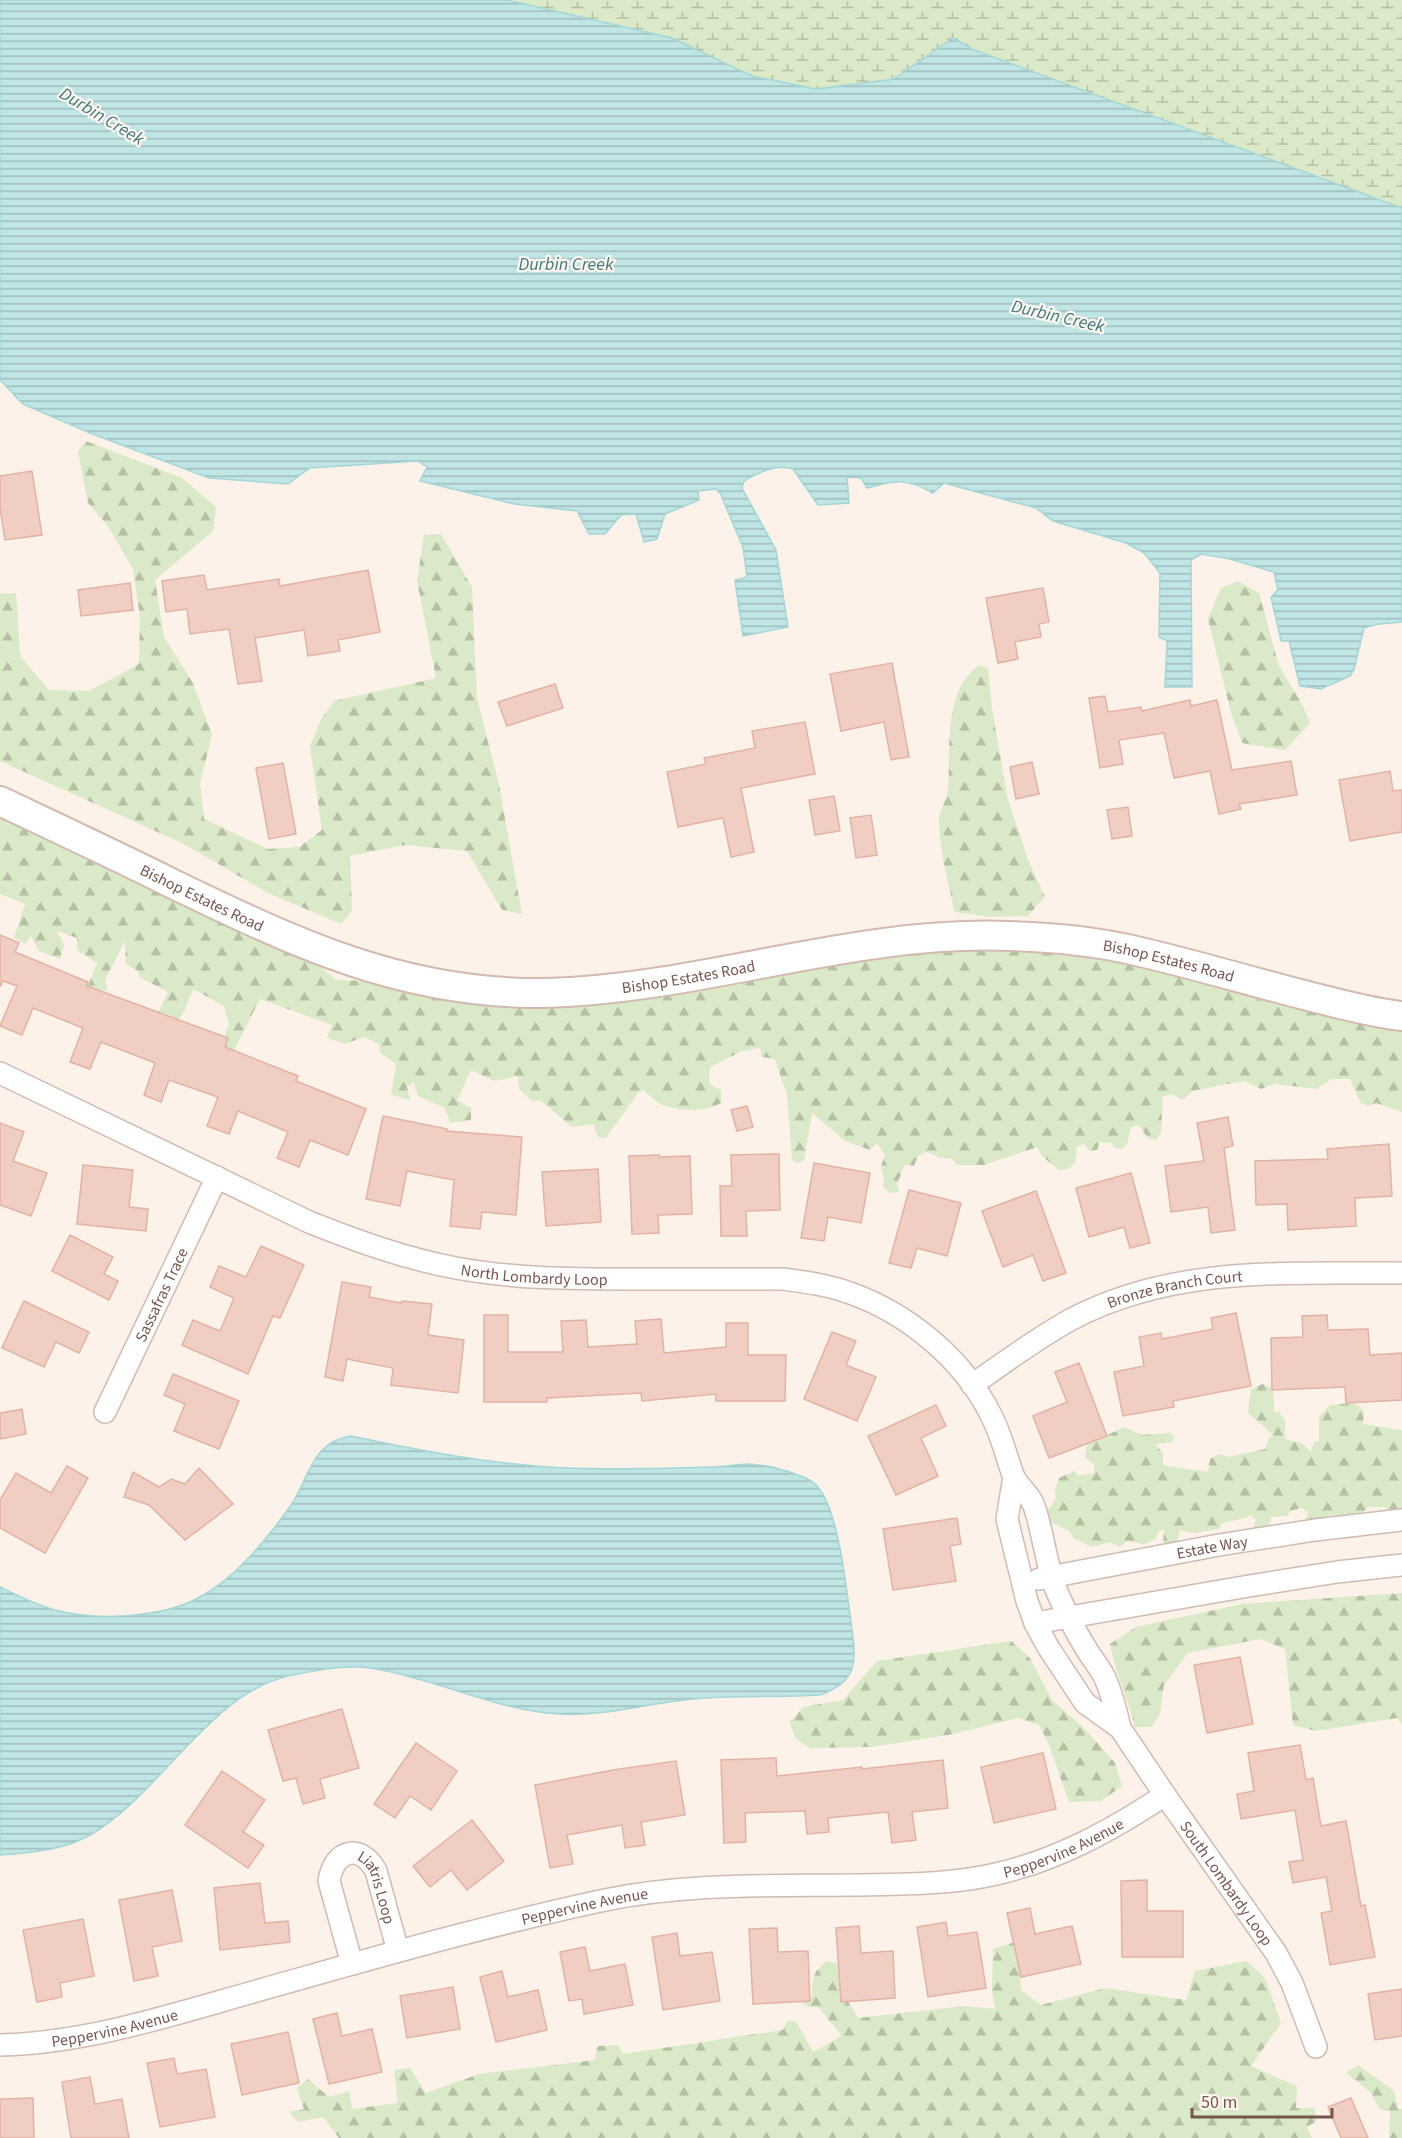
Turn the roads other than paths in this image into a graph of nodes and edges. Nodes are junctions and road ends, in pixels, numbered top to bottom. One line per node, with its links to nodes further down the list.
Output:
1 (0, 801): 2 (street, Bishop Estates Road)
2 (1402, 1016)
3 (0, 1073): 4 (street, North Lombardy Loop)
4 (217, 1177): 6 (street, North Lombardy Loop); 7 (street, Sassafras Trace)
5 (1400, 1273): 6 (street, Bronze Branch Court)
6 (972, 1385): 8 (street, North Lombardy Loop)
7 (105, 1412)
8 (1014, 1477): 11 (street, North Lombardy Loop); 12 (street, North Lombardy Loop)
9 (1402, 1520): 11 (street, Estate Way)
10 (1402, 1565): 13 (street)
11 (1054, 1584): 12 (street, Estate Way); 13 (street, South Lombardy Loop)
12 (1025, 1592): 14 (street, South Lombardy Loop)
13 (1069, 1617): 14 (street); 15 (street, South Lombardy Loop)
14 (1035, 1623): 15 (street, South Lombardy Loop)
15 (1120, 1728): 16 (street, South Lombardy Loop)
16 (1165, 1795): 17 (street, Peppervine Avenue); 20 (street, South Lombardy Loop)
17 (398, 1951): 18 (street, Peppervine Avenue); 18 (street, Liatris Loop)
18 (352, 1964): 19 (street, Peppervine Avenue)
19 (0, 2045)
20 (1316, 2047)

